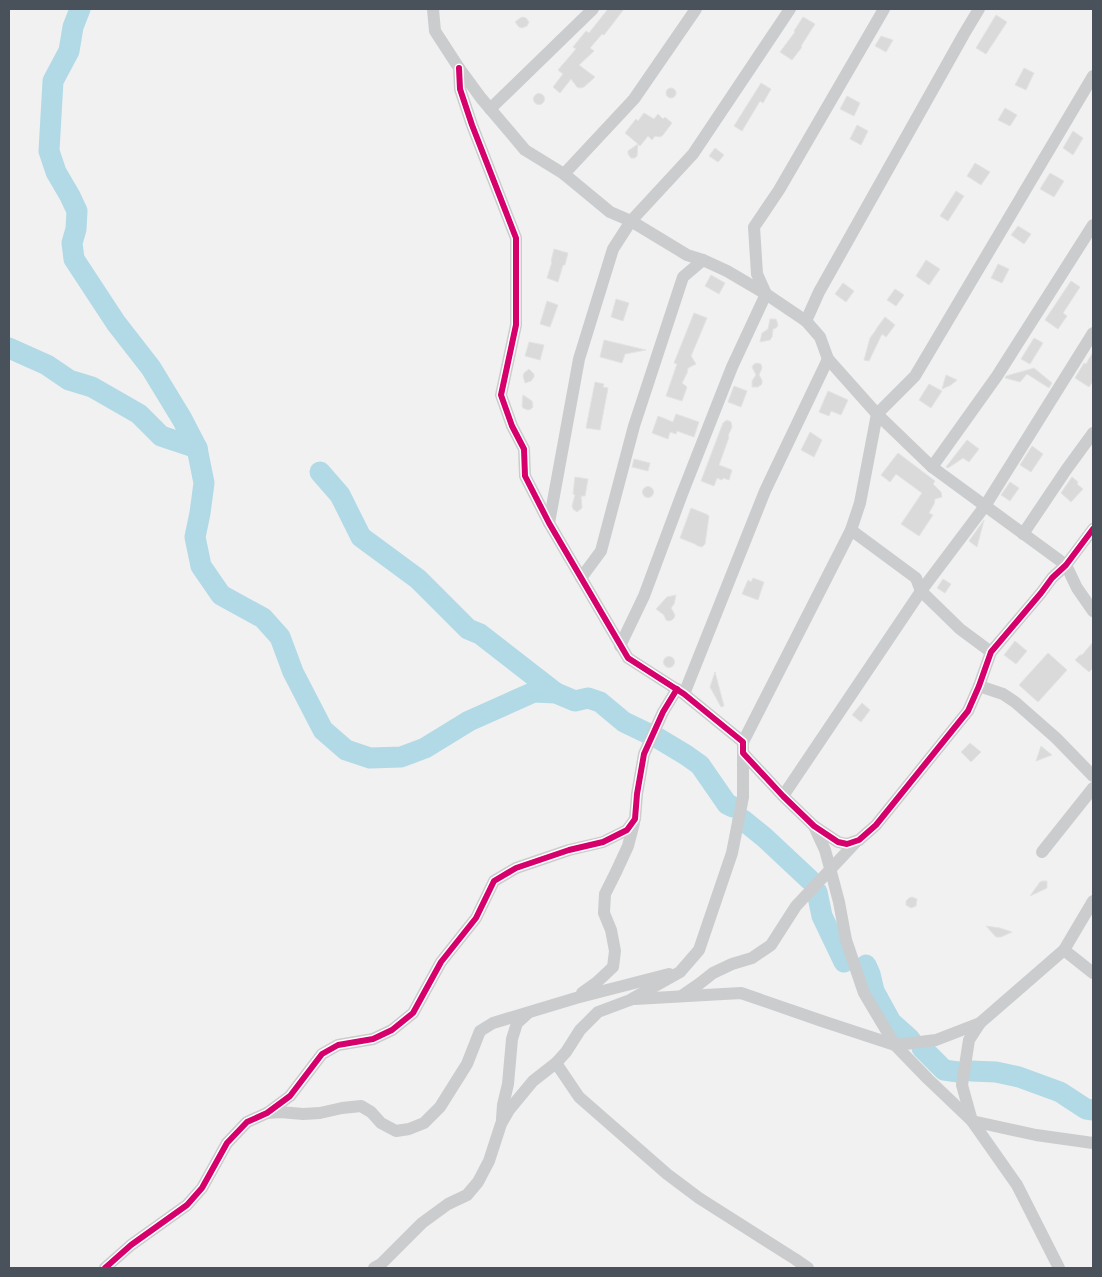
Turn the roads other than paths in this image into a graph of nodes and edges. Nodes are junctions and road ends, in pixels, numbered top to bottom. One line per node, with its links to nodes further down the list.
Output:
1 (433, 9): 7 (street)
2 (593, 9): 9 (street)
3 (696, 9): 10 (street)
4 (790, 9): 11 (street)
5 (884, 9): 14 (street)
6 (979, 9): 15 (street)
7 (459, 68): 9 (street); 22 (street)
8 (1093, 76): 18 (street)
9 (490, 109): 10 (street)
10 (564, 174): 11 (street)
11 (631, 221): 13 (street); 22 (street)
12 (1093, 225): 20 (street)
13 (703, 260): 14 (street); 27 (street)
14 (766, 294): 15 (street); 30 (street)
15 (806, 321): 17 (street)
16 (1093, 333): 21 (street)
17 (828, 359): 18 (street); 33 (street)
18 (877, 414): 20 (street); 24 (street)
19 (1093, 433): 25 (street)
20 (932, 467): 21 (street)
21 (985, 506): 25 (street); 28 (street)
22 (549, 523): 27 (street)
23 (1093, 529): 26 (street)
24 (851, 530): 28 (street); 34 (street)
25 (1023, 534): 26 (street)
26 (1066, 565): 29 (street); 31 (street)
27 (581, 578): 30 (street)
28 (921, 591): 31 (street); 37 (street)
29 (1093, 612)
30 (620, 646): 33 (street)
31 (990, 652): 32 (street)
32 (980, 686): 35 (street); 40 (street)
33 (680, 691): 34 (street); 38 (street)
34 (743, 747): 37 (street); 45 (street)
35 (1093, 776)
36 (1093, 788): 41 (street)
37 (783, 796): 39 (street)
38 (635, 819): 48 (street); 54 (street)
39 (814, 826): 40 (street); 42 (street)
40 (859, 840): 42 (street)
41 (1042, 852)
42 (830, 868): 47 (street); 52 (street)
43 (1093, 901): 44 (street)
44 (1064, 950): 46 (street); 51 (street)
45 (680, 972): 48 (street); 49 (street)
46 (1093, 973)
47 (681, 996): 49 (street); 52 (street)
48 (576, 998): 50 (street)
49 (630, 1000): 53 (street)
50 (528, 1012): 54 (street); 56 (street)
51 (980, 1023): 52 (street); 55 (street)
52 (896, 1045): 55 (street)
53 (556, 1063): 56 (street); 60 (street)
54 (267, 1112): 58 (street)
55 (972, 1121): 57 (street); 61 (street)
56 (501, 1124): 59 (street)
57 (1093, 1144)
58 (105, 1268)
59 (374, 1268)
60 (808, 1268)
61 (1060, 1268)

